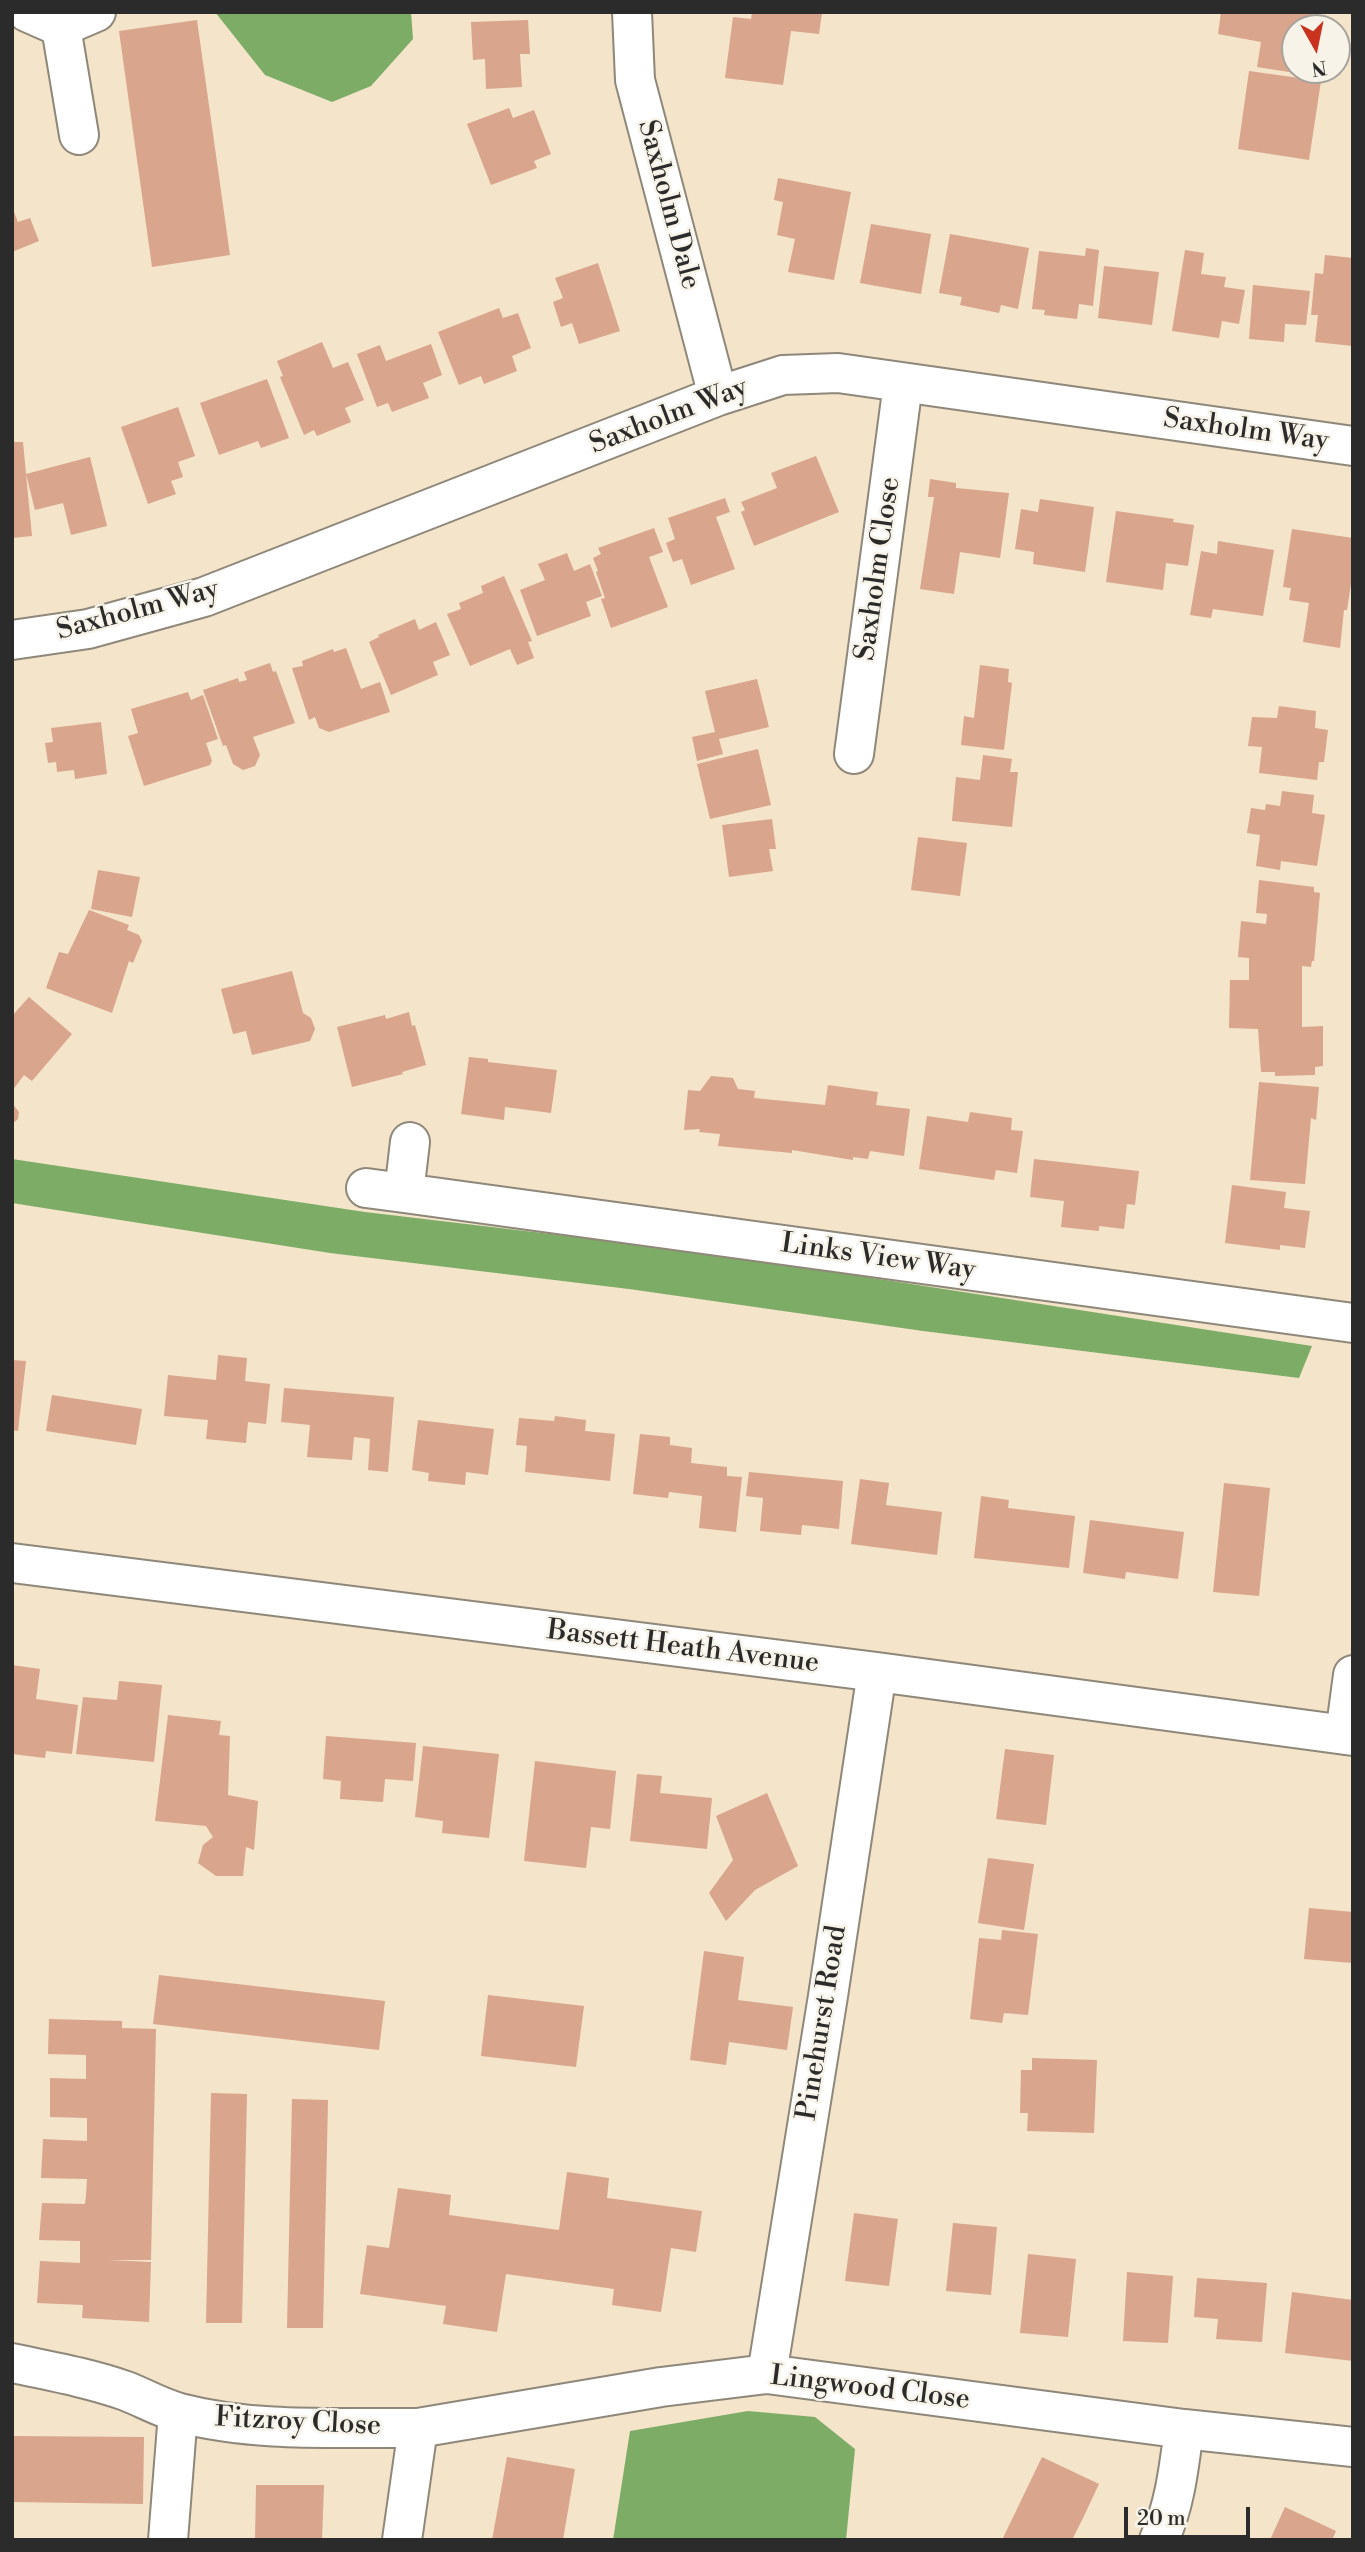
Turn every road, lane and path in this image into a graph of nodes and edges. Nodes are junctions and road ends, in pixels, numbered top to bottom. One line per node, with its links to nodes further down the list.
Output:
1 (96, 12): 3 (street)
2 (632, 12): 6 (street, Saxholm Dale)
3 (44, 20): 4 (street)
4 (79, 135)
5 (903, 384): 6 (street, Saxholm Way); 7 (street, Saxholm Way); 9 (street, Saxholm Close)
6 (718, 396): 8 (street, Saxholm Way)
7 (1353, 446)
8 (12, 640)
9 (854, 754)
10 (410, 1142): 12 (street)
11 (366, 1188): 12 (street, Links View Way)
12 (404, 1193): 13 (street, Links View Way)
13 (1353, 1323)
14 (12, 1563): 15 (street, Bassett Heath Avenue)
15 (877, 1672): 17 (street, Bassett Heath Avenue); 19 (street, Pinehurst Road)
16 (1353, 1675): 17 (street)
17 (1349, 1735)
18 (12, 2363): 20 (street, Fitzroy Close)
19 (767, 2374): 21 (street, Lingwood Close); 22 (street, Lingwood Close)
20 (178, 2413): 21 (street, Fitzroy Close); 24 (street, Fitzroy Close)
21 (418, 2428): 25 (street)
22 (1184, 2429): 23 (street, Lingwood Close); 26 (street)
23 (1353, 2447)
24 (168, 2540)
25 (402, 2540)
26 (1158, 2540)

